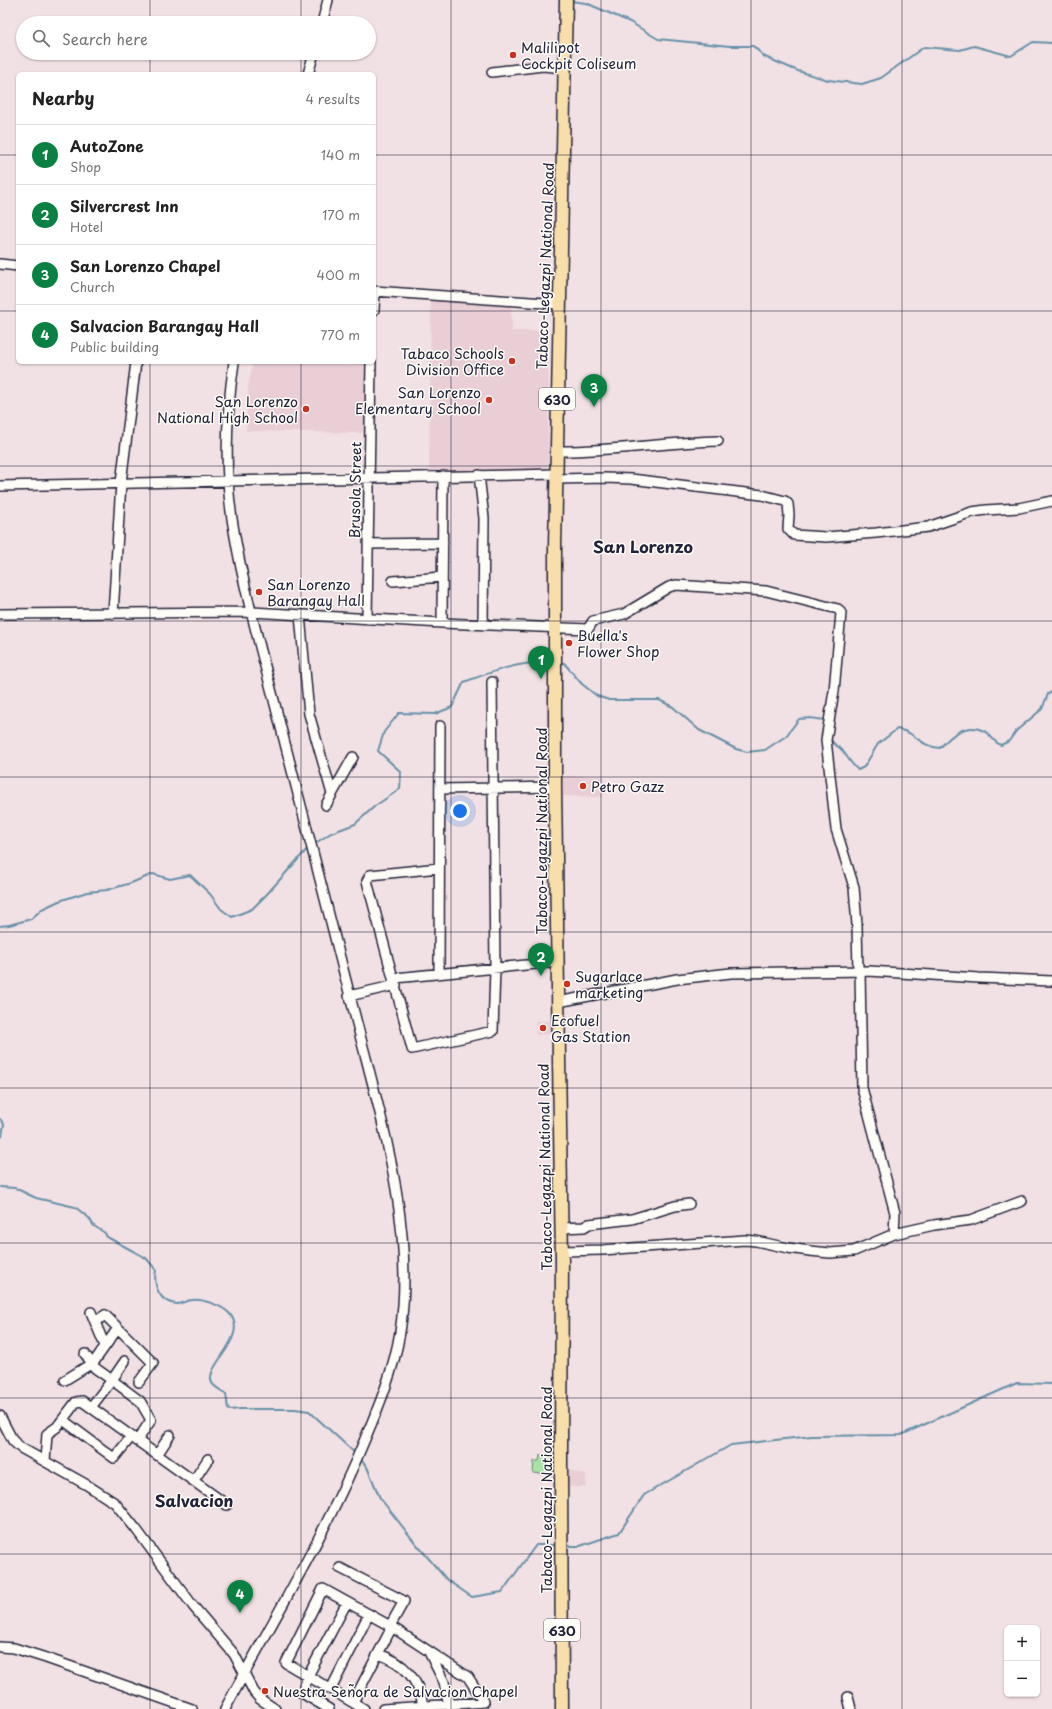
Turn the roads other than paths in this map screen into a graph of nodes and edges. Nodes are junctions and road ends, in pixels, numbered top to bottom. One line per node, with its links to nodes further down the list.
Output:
1 (328, 0): 3 (street)
2 (566, 0): 5 (main road, Tabaco-Legazpi National Road / 630)
3 (324, 16)
4 (312, 60): 6 (street)
5 (565, 68): 7 (street); 11 (main road, Tabaco-Legazpi National Road / 630)
6 (309, 72)
7 (492, 72)
8 (0, 264): 9 (street)
9 (16, 266)
10 (376, 291): 11 (street)
11 (558, 304): 16 (main road, Tabaco-Legazpi National Road / 630)
12 (136, 364): 22 (street)
13 (234, 364): 21 (street)
14 (371, 364): 19 (street, Brusola Street)
15 (718, 441): 16 (street)
16 (557, 451): 20 (main road, Tabaco-Legazpi National Road / 630)
17 (479, 475): 18 (street); 20 (street); 35 (street)
18 (443, 476): 19 (street); 25 (street)
19 (368, 477): 21 (street); 26 (street, Brusola Street)
20 (556, 477): 24 (street); 36 (main road, Tabaco-Legazpi National Road / 630)
21 (228, 480): 22 (street); 29 (street)
22 (122, 483): 23 (street); 31 (street)
23 (0, 486)
24 (1052, 502)
25 (443, 543): 26 (street); 27 (street)
26 (368, 544): 33 (street, Brusola Street)
27 (442, 577): 28 (street); 34 (street)
28 (393, 581)
29 (252, 612): 31 (street); 32 (street); 52 (street)
30 (0, 614): 31 (street)
31 (113, 614)
32 (300, 615): 33 (street); 43 (street)
33 (367, 619): 34 (street)
34 (442, 623): 35 (street)
35 (484, 625): 36 (street)
36 (556, 628): 40 (main road, Tabaco-Legazpi National Road / 630); 48 (street)
37 (492, 682): 41 (street)
38 (440, 726): 42 (street)
39 (353, 757): 43 (street)
40 (555, 787): 41 (street); 46 (main road, Tabaco-Legazpi National Road / 630)
41 (492, 788): 42 (street); 47 (street)
42 (440, 789): 45 (street)
43 (332, 794): 44 (street)
44 (326, 805)
45 (439, 868): 49 (street); 51 (street)
46 (558, 962): 47 (street); 53 (main road, Tabaco-Legazpi National Road / 630)
47 (495, 969): 49 (street); 51 (street)
48 (859, 971): 50 (street); 53 (street); 57 (street)
49 (439, 974): 51 (street)
50 (1052, 981)
51 (396, 982): 52 (street)
52 (349, 996): 90 (street)
53 (558, 1002): 56 (main road, Tabaco-Legazpi National Road / 630)
54 (1022, 1202): 57 (street)
55 (689, 1204): 56 (street)
56 (561, 1228): 58 (main road, Tabaco-Legazpi National Road / 630)
57 (894, 1234): 58 (street)
58 (562, 1251): 103 (main road, Tabaco-Legazpi National Road / 630)
59 (113, 1309): 61 (street)
60 (91, 1312): 62 (street)
61 (105, 1315): 62 (street); 63 (street)
62 (95, 1322): 64 (street)
63 (118, 1328): 64 (street); 69 (street)
64 (106, 1346): 68 (street)
65 (85, 1354): 68 (street)
66 (159, 1355): 69 (street)
67 (125, 1361): 71 (street)
68 (91, 1363): 70 (street); 71 (street)
69 (152, 1363): 72 (street)
70 (65, 1380)
71 (112, 1380): 73 (street); 77 (street)
72 (139, 1382)
73 (91, 1407): 75 (street); 77 (street)
74 (0, 1416): 80 (street)
75 (63, 1420): 77 (street); 80 (street)
76 (170, 1435): 78 (street)
77 (134, 1439): 78 (street)
78 (157, 1455): 81 (street)
79 (208, 1459): 81 (street)
80 (45, 1461): 90 (street)
81 (194, 1480): 82 (street)
82 (227, 1504)
83 (340, 1568): 86 (street)
84 (347, 1602): 85 (street); 91 (street); 91 (street)
85 (369, 1614): 86 (street); 92 (street)
86 (391, 1626): 88 (street); 89 (street)
87 (0, 1647): 97 (street)
88 (428, 1650): 95 (street); 95 (street)
89 (378, 1654): 94 (street); 96 (street)
90 (244, 1674): 98 (street); 99 (street)
91 (308, 1676): 92 (street); 100 (street)
92 (331, 1689): 94 (street)
93 (848, 1697): 104 (street)
94 (353, 1702): 101 (street)
95 (449, 1704): 96 (street)
96 (423, 1706): 102 (street)
97 (192, 1709)
98 (225, 1709)
99 (275, 1709)
100 (329, 1709)
101 (364, 1709)
102 (383, 1709)
103 (562, 1709)
104 (851, 1709)

